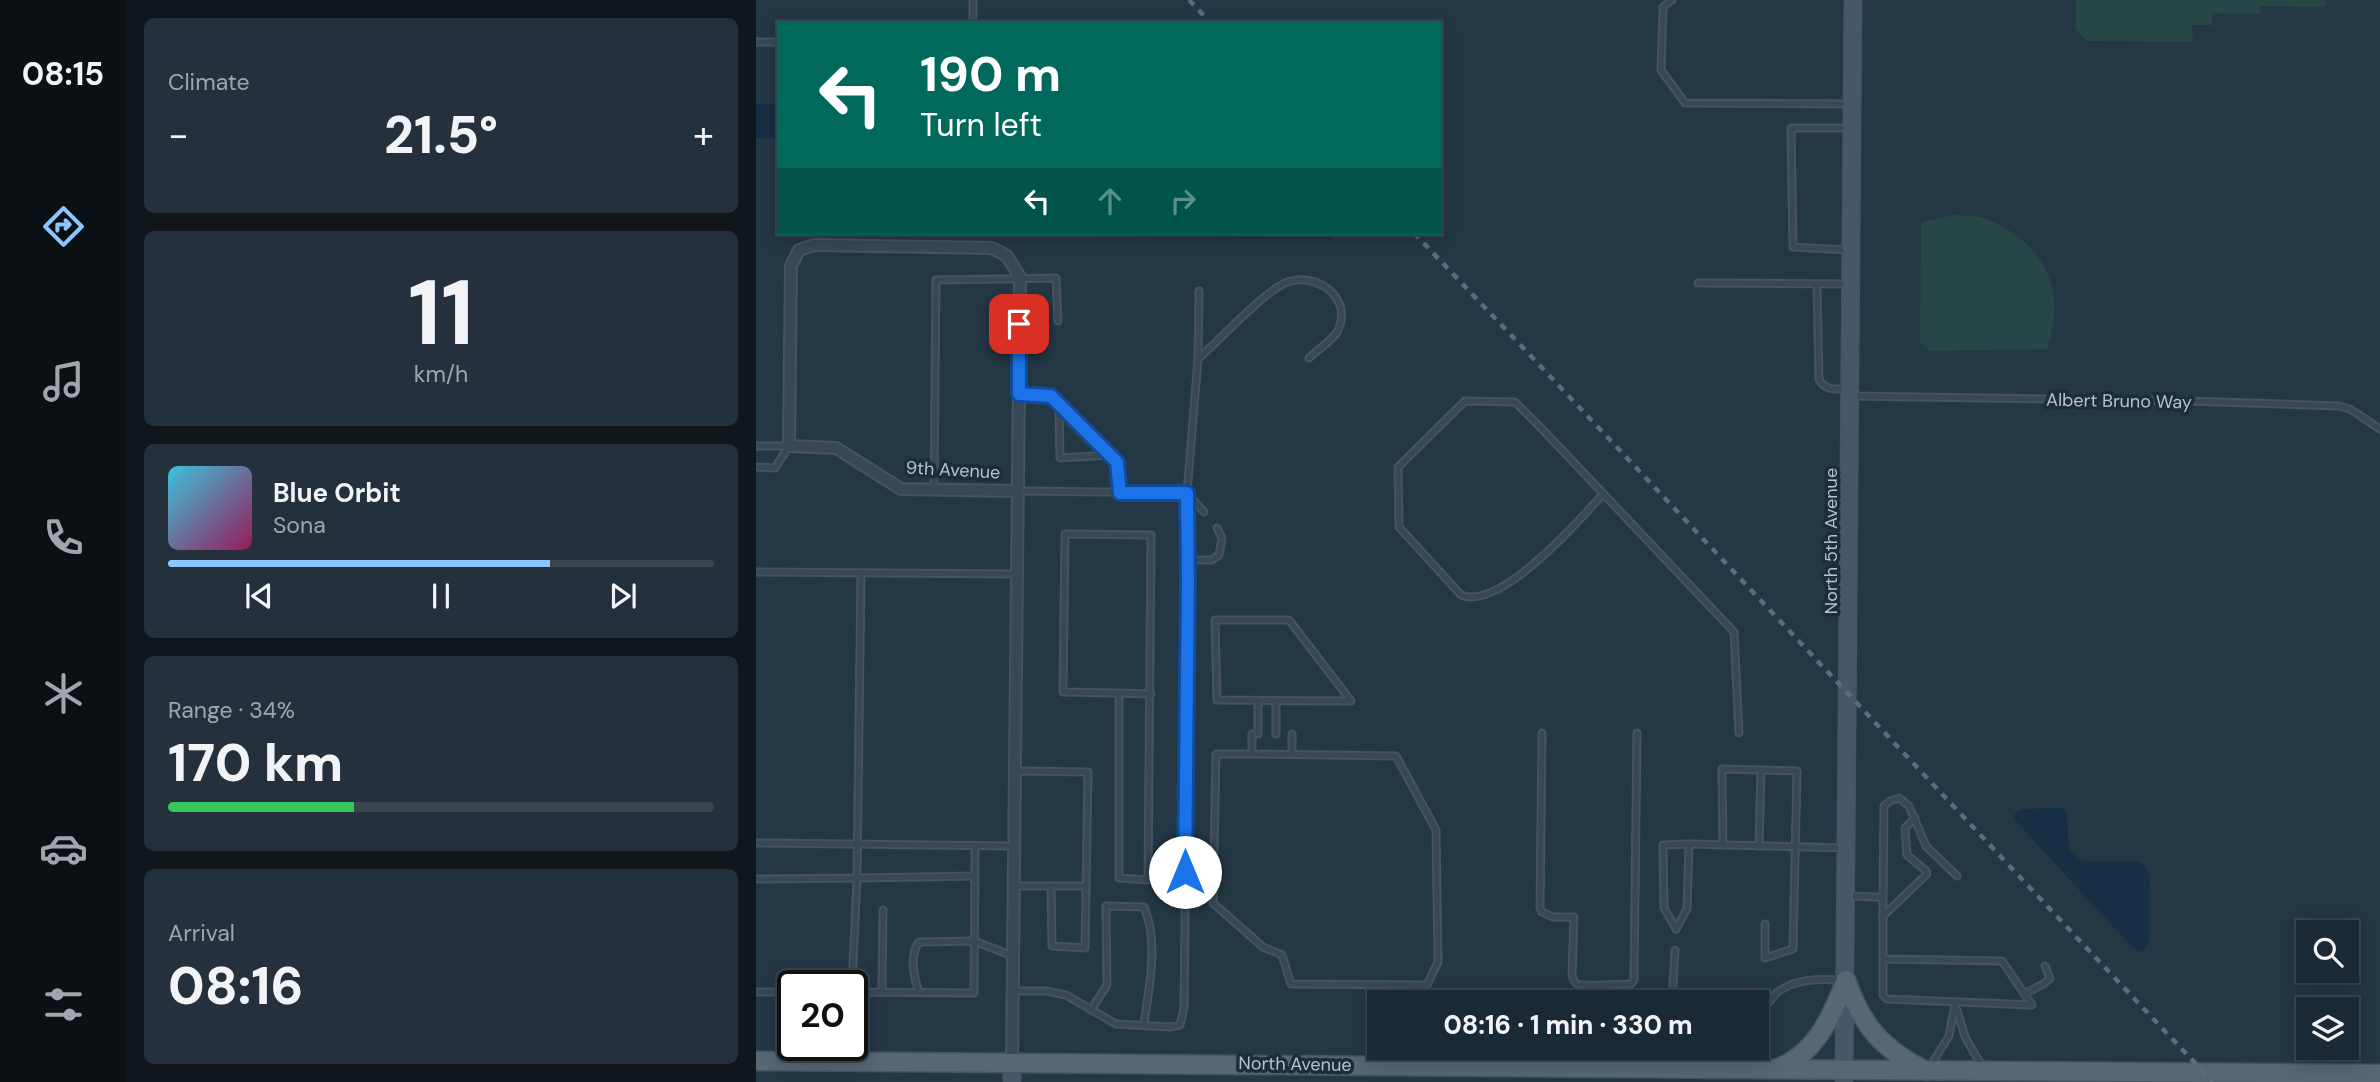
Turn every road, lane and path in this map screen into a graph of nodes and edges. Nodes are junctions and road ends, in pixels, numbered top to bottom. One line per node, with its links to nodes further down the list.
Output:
1 (973, 0): 4 (lane)
2 (1672, 0): 7 (lane)
3 (1853, 0): 7 (street, North 5th Avenue)
4 (973, 21)
5 (756, 42): 6 (lane)
6 (777, 42)
7 (1853, 104): 8 (street, North 5th Avenue)
8 (1852, 128): 9 (street, North 5th Avenue); 9 (lane)
9 (1852, 250): 13 (street, North 5th Avenue)
10 (1020, 277): 15 (lane); 19 (street, 9th Avenue); 23 (street); 26 (lane)
11 (1698, 283): 12 (lane)
12 (1817, 284): 13 (lane); 18 (lane, Albert Bruno Way)
13 (1851, 284): 18 (street, North 5th Avenue)
14 (1199, 291): 17 (lane)
15 (1058, 321)
16 (1309, 358): 17 (lane)
17 (1198, 359): 29 (lane)
18 (1851, 393): 21 (lane, Albert Bruno Way); 59 (street, North 5th Avenue)
19 (1019, 394): 20 (lane); 27 (street, 9th Avenue)
20 (1059, 405): 24 (lane); 24 (lane)
21 (2380, 429)
22 (756, 446): 23 (lane)
23 (789, 446): 25 (lane); 26 (street, 9th Avenue)
24 (1110, 455): 28 (lane)
25 (756, 467)
26 (934, 490): 27 (street, 9th Avenue)
27 (1018, 491): 28 (lane); 36 (street, 9th Avenue)
28 (1120, 493): 29 (lane)
29 (1187, 493): 31 (lane); 33 (lane)
30 (1603, 494): 30 (lane); 43 (lane)
31 (1204, 512)
32 (1217, 528): 33 (lane)
33 (1188, 560): 90 (lane)
34 (756, 572): 35 (lane)
35 (861, 573): 36 (lane); 52 (lane)
36 (1017, 575): 49 (street, 9th Avenue)
37 (1119, 693): 38 (lane); 38 (lane); 38 (lane)
38 (1150, 694)
39 (1258, 701): 40 (lane); 40 (lane); 46 (lane)
40 (1276, 701): 44 (lane)
41 (1542, 733): 42 (lane)
42 (1637, 733)
43 (1739, 733)
44 (1276, 734)
45 (1292, 734): 47 (lane)
46 (1252, 754): 47 (lane); 47 (lane)
47 (1292, 754)
48 (1760, 770): 55 (lane); 57 (lane); 58 (lane)
49 (1016, 771): 56 (street, 9th Avenue); 66 (lane)
50 (1915, 818): 61 (lane); 68 (lane); 70 (lane)
51 (756, 843): 52 (lane)
52 (857, 844): 54 (lane); 62 (lane)
53 (1689, 844): 53 (lane); 55 (lane)
54 (975, 845): 56 (lane); 60 (lane)
55 (1723, 845): 57 (lane)
56 (1015, 846): 64 (street, 9th Avenue)
57 (1759, 846): 58 (lane)
58 (1796, 847): 59 (lane); 71 (lane)
59 (1847, 848): 67 (street, North 5th Avenue)
60 (975, 876): 62 (lane); 72 (lane)
61 (1957, 876)
62 (857, 878): 63 (lane); 77 (lane)
63 (756, 879)
64 (1014, 886): 65 (lane); 74 (street, 9th Avenue)
65 (1051, 886): 66 (lane); 66 (lane)
66 (1086, 886)
67 (1847, 896): 68 (lane); 78 (street, North 5th Avenue)
68 (1882, 901): 70 (lane)
69 (883, 910): 84 (lane)
70 (1883, 916): 75 (lane)
71 (1765, 924)
72 (974, 941): 74 (lane); 85 (lane); 85 (lane)
73 (1675, 950): 80 (lane)
74 (1013, 956): 79 (street, 9th Avenue)
75 (1883, 959): 86 (lane); 88 (lane)
76 (2045, 967): 86 (lane)
77 (853, 970)
78 (1846, 980): 87 (lane); 93 (main road); 95 (main road); 97 (street, North 5th Avenue)
79 (1013, 990): 89 (lane); 92 (street, 9th Avenue)
80 (1673, 990)
81 (756, 992): 82 (lane)
82 (777, 992)
83 (868, 992): 84 (lane)
84 (881, 992): 85 (lane)
85 (919, 992)
86 (2024, 994): 88 (lane)
87 (1769, 1004)
88 (1955, 1004): 94 (lane); 95 (lane)
89 (1091, 1010): 90 (lane); 90 (lane)
90 (1144, 1024)
91 (756, 1061): 92 (main road, North Avenue)
92 (1012, 1062): 93 (main road, North Avenue); 98 (street, 9th Avenue)
93 (1773, 1070): 97 (main road, North Avenue)
94 (1984, 1070): 95 (main road, North Avenue); 96 (main road, North Avenue)
95 (1927, 1072): 97 (main road, North Avenue)
96 (2380, 1074)
97 (1844, 1076)
98 (1012, 1082)

